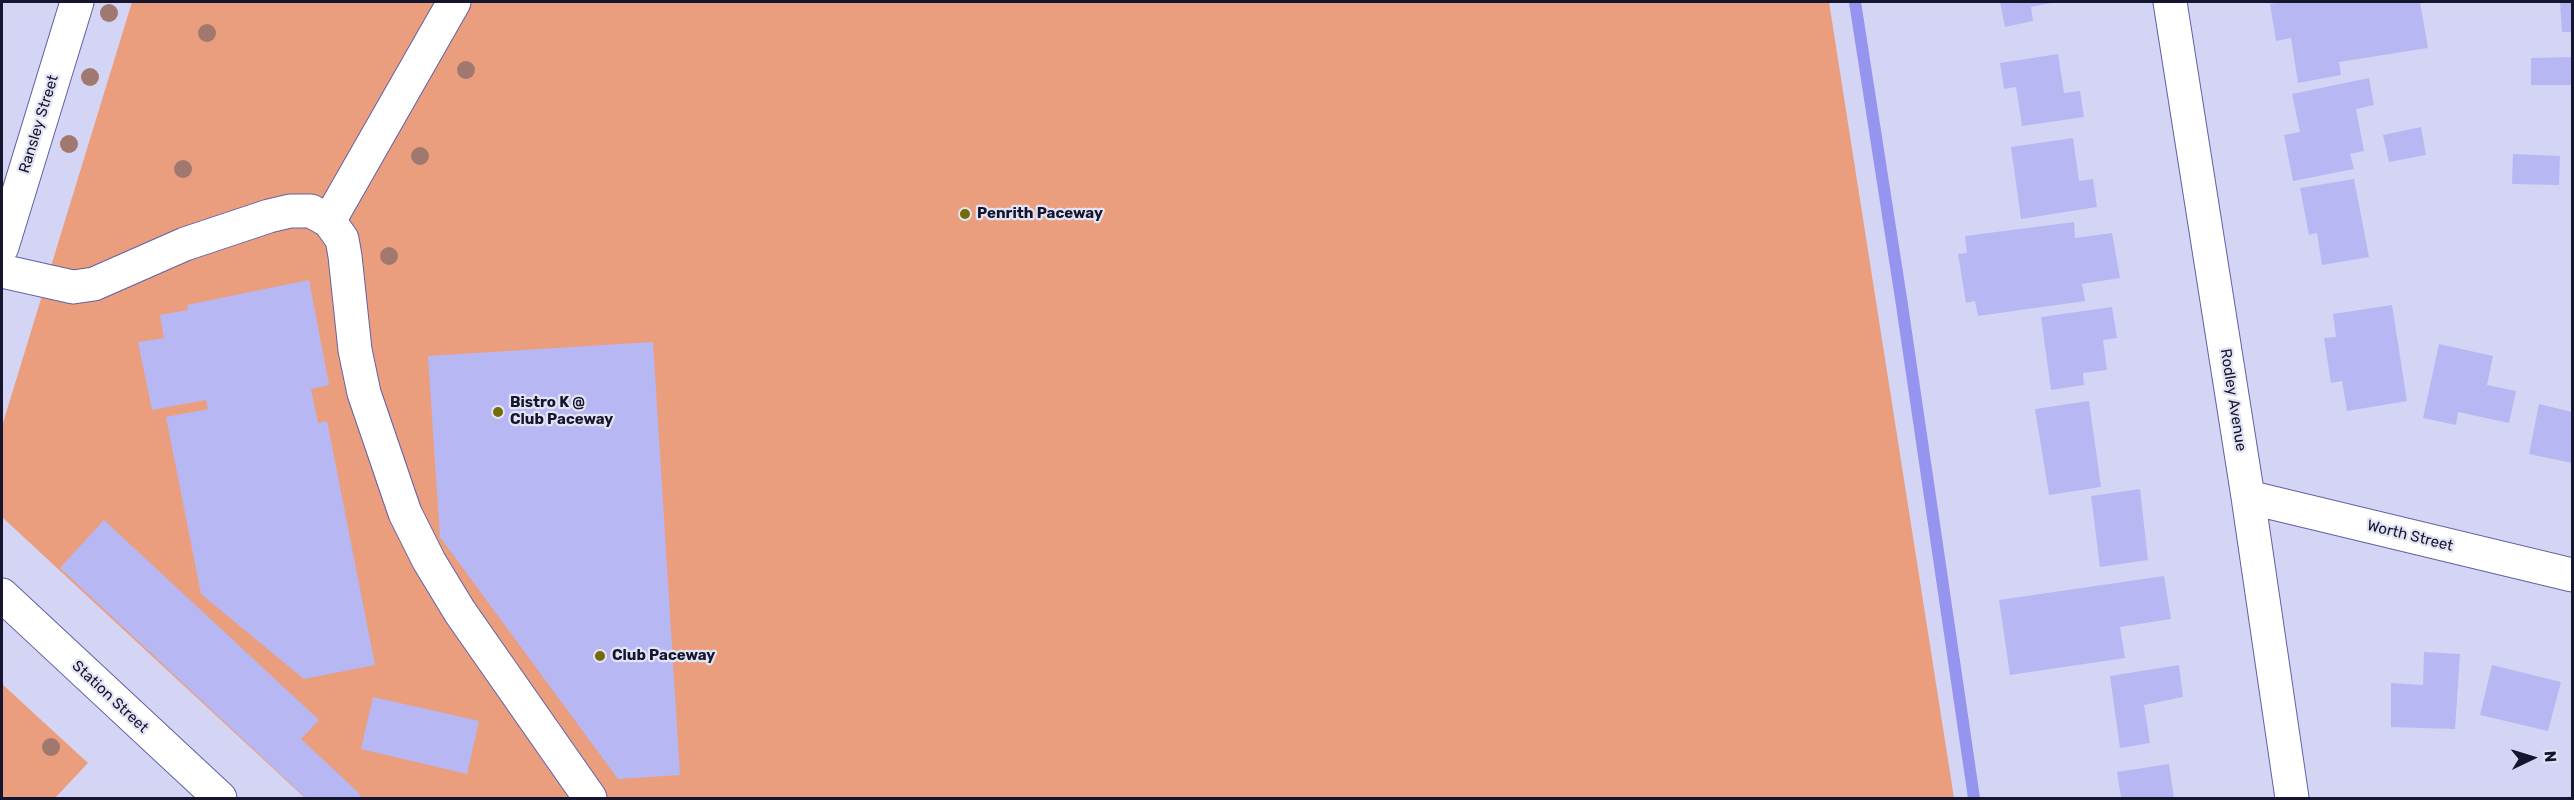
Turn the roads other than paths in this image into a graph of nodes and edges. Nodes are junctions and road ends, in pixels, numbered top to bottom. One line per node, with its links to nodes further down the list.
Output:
1 (77, 2): 5 (street, Ransley Street)
2 (454, 2): 4 (street)
3 (2170, 2): 7 (street, Rodley Avenue)
4 (329, 221): 6 (street); 11 (street)
5 (2, 247)
6 (2, 271)
7 (2248, 497): 8 (street, Worth Street); 12 (street, Rodley Avenue)
8 (2572, 576)
9 (2, 595): 10 (street, Station Street)
10 (220, 798)
11 (590, 798)
12 (2292, 798)

